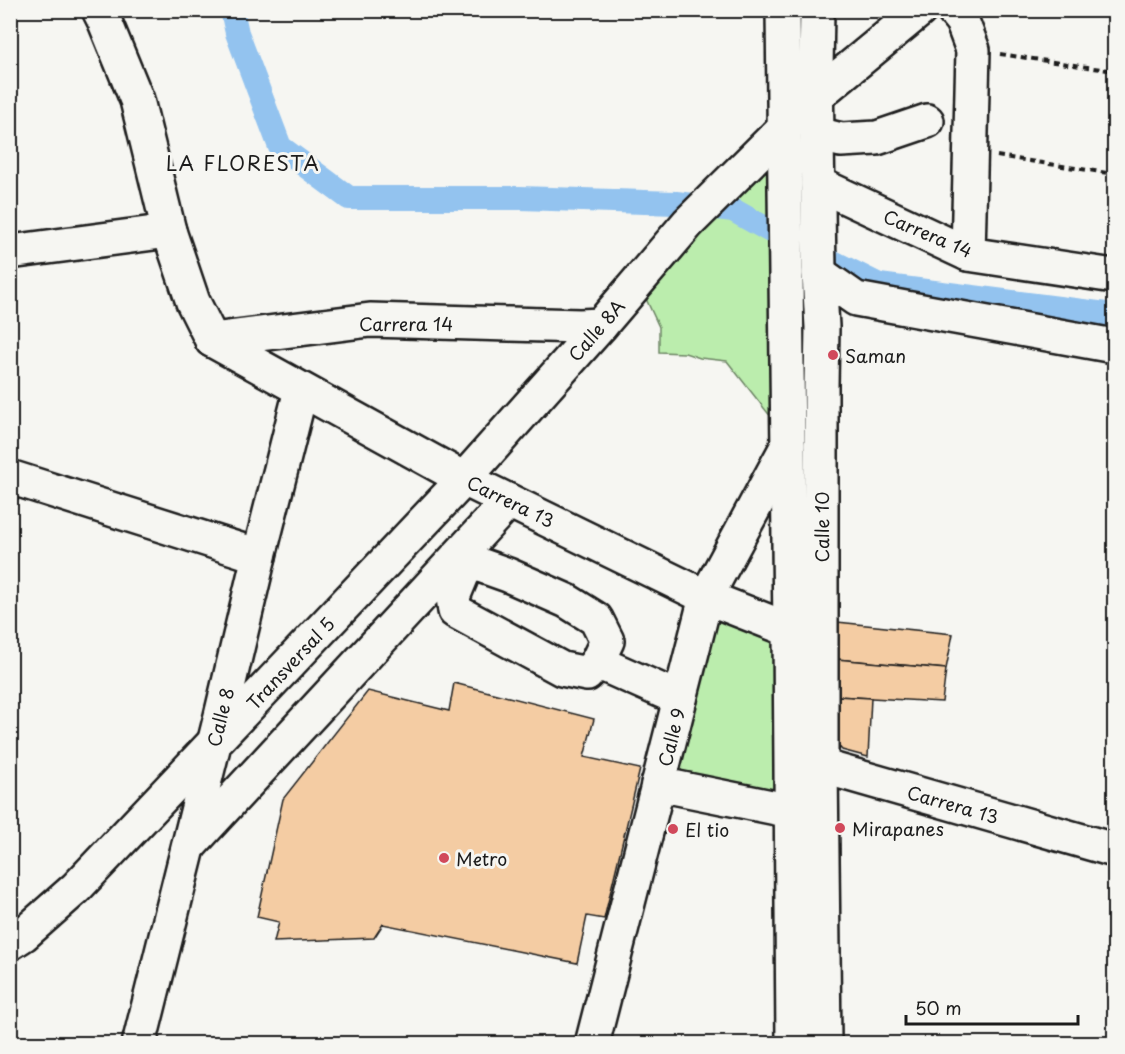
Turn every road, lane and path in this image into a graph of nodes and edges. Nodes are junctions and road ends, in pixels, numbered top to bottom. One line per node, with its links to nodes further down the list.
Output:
1 (99, 10): 15 (street)
2 (783, 10): 10 (street, Calle 10)
3 (817, 10): 8 (street, Calle 10)
4 (920, 10): 8 (street)
5 (953, 10): 6 (street)
6 (973, 50): 7 (path); 12 (street)
7 (1114, 71)
8 (816, 96): 10 (street); 11 (street, Calle 10)
9 (927, 121): 11 (street)
10 (783, 128): 21 (street, Calle 8A); 25 (street, Calle 10)
11 (817, 134): 14 (street, Calle 10)
12 (971, 152): 13 (path); 17 (street)
13 (1114, 174)
14 (818, 184): 17 (street, Carrera 14); 18 (street, Calle 10)
15 (170, 231): 16 (street); 23 (street)
16 (10, 252)
17 (968, 254): 19 (street, Carrera 14)
18 (819, 273): 20 (street); 22 (street, Calle 10)
19 (1114, 276)
20 (856, 298): 22 (street); 24 (street)
21 (601, 325): 23 (street, Carrera 14); 30 (street, Calle 8A)
22 (822, 327): 26 (street, Calle 10)
23 (212, 340): 27 (street, Carrera 13)
24 (1114, 346)
25 (787, 385): 26 (street); 28 (street, Calle 10)
26 (821, 385): 34 (street, Calle 10)
27 (301, 390): 30 (street, Carrera 13); 32 (street, Calle 8)
28 (788, 445): 33 (street, Calle 9); 34 (street, Calle 10)
29 (10, 477): 32 (street)
30 (464, 479): 31 (street, Carrera 13); 37 (street, Transversal 5)
31 (509, 501): 33 (street, Carrera 13); 41 (street)
32 (259, 556): 37 (street, Calle 8)
33 (706, 597): 34 (street, Carrera 13); 36 (street, Calle 9)
34 (806, 633): 38 (street, Calle 10)
35 (597, 662): 36 (street)
36 (680, 699): 39 (street, Calle 9)
37 (214, 744): 41 (street, Calle 8); 43 (street, Transversal 5)
38 (806, 762): 40 (street, Calle 10); 42 (street, Carrera 13); 47 (street, Calle 10)
39 (658, 784): 40 (street); 45 (street, Calle 9)
40 (791, 811): 46 (street, Calle 10)
41 (187, 849): 44 (street, Calle 8)
42 (1114, 850)
43 (10, 943)
44 (139, 1044)
45 (592, 1044)
46 (793, 1044)
47 (824, 1044)

